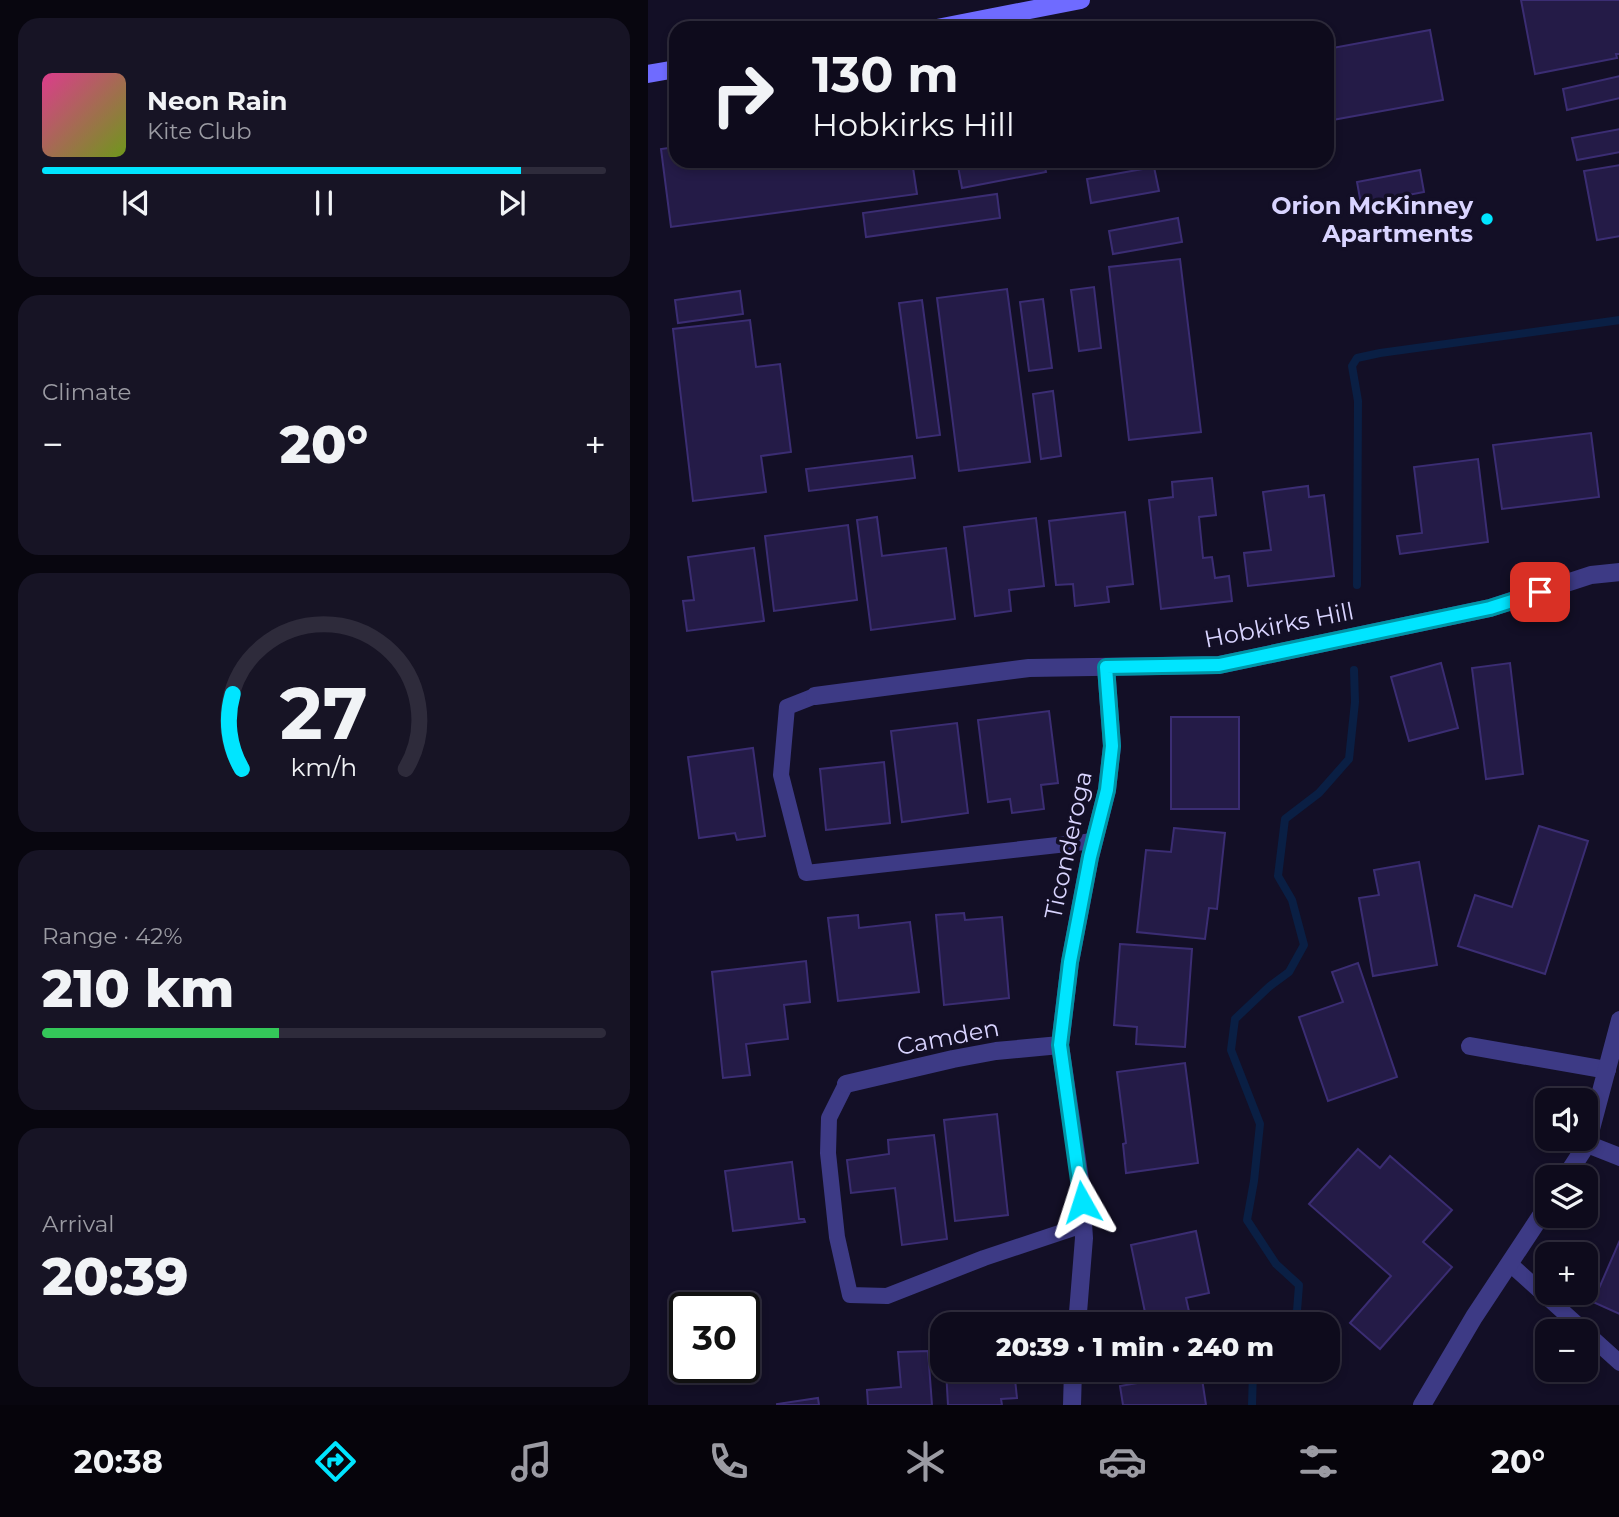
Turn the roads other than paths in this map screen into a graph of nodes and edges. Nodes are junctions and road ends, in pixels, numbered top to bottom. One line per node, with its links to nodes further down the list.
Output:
1 (1081, 0): 2 (street)
2 (973, 21)
3 (669, 70): 4 (street)
4 (648, 75)
5 (1619, 572): 6 (street, Hobkirks Hill)
6 (1106, 667): 7 (street, Hobkirks Hill); 8 (street, Ticonderoga)
7 (815, 696): 8 (lane)
8 (1094, 841): 10 (street, Ticonderoga)
9 (1619, 1020): 12 (street)
10 (1060, 1045): 13 (street, Camden); 18 (street, Ticonderoga)
11 (1470, 1046): 12 (street)
12 (1607, 1070): 14 (street)
13 (846, 1084): 18 (lane)
14 (1598, 1103)
15 (1598, 1148): 16 (street)
16 (1619, 1157)
17 (1535, 1224): 19 (street)
18 (1083, 1225): 20 (street, Ticonderoga)
19 (1509, 1263): 21 (lane); 24 (street)
20 (1078, 1312)
21 (1619, 1363)
22 (1073, 1382): 23 (street)
23 (1072, 1405)
24 (1422, 1405)

